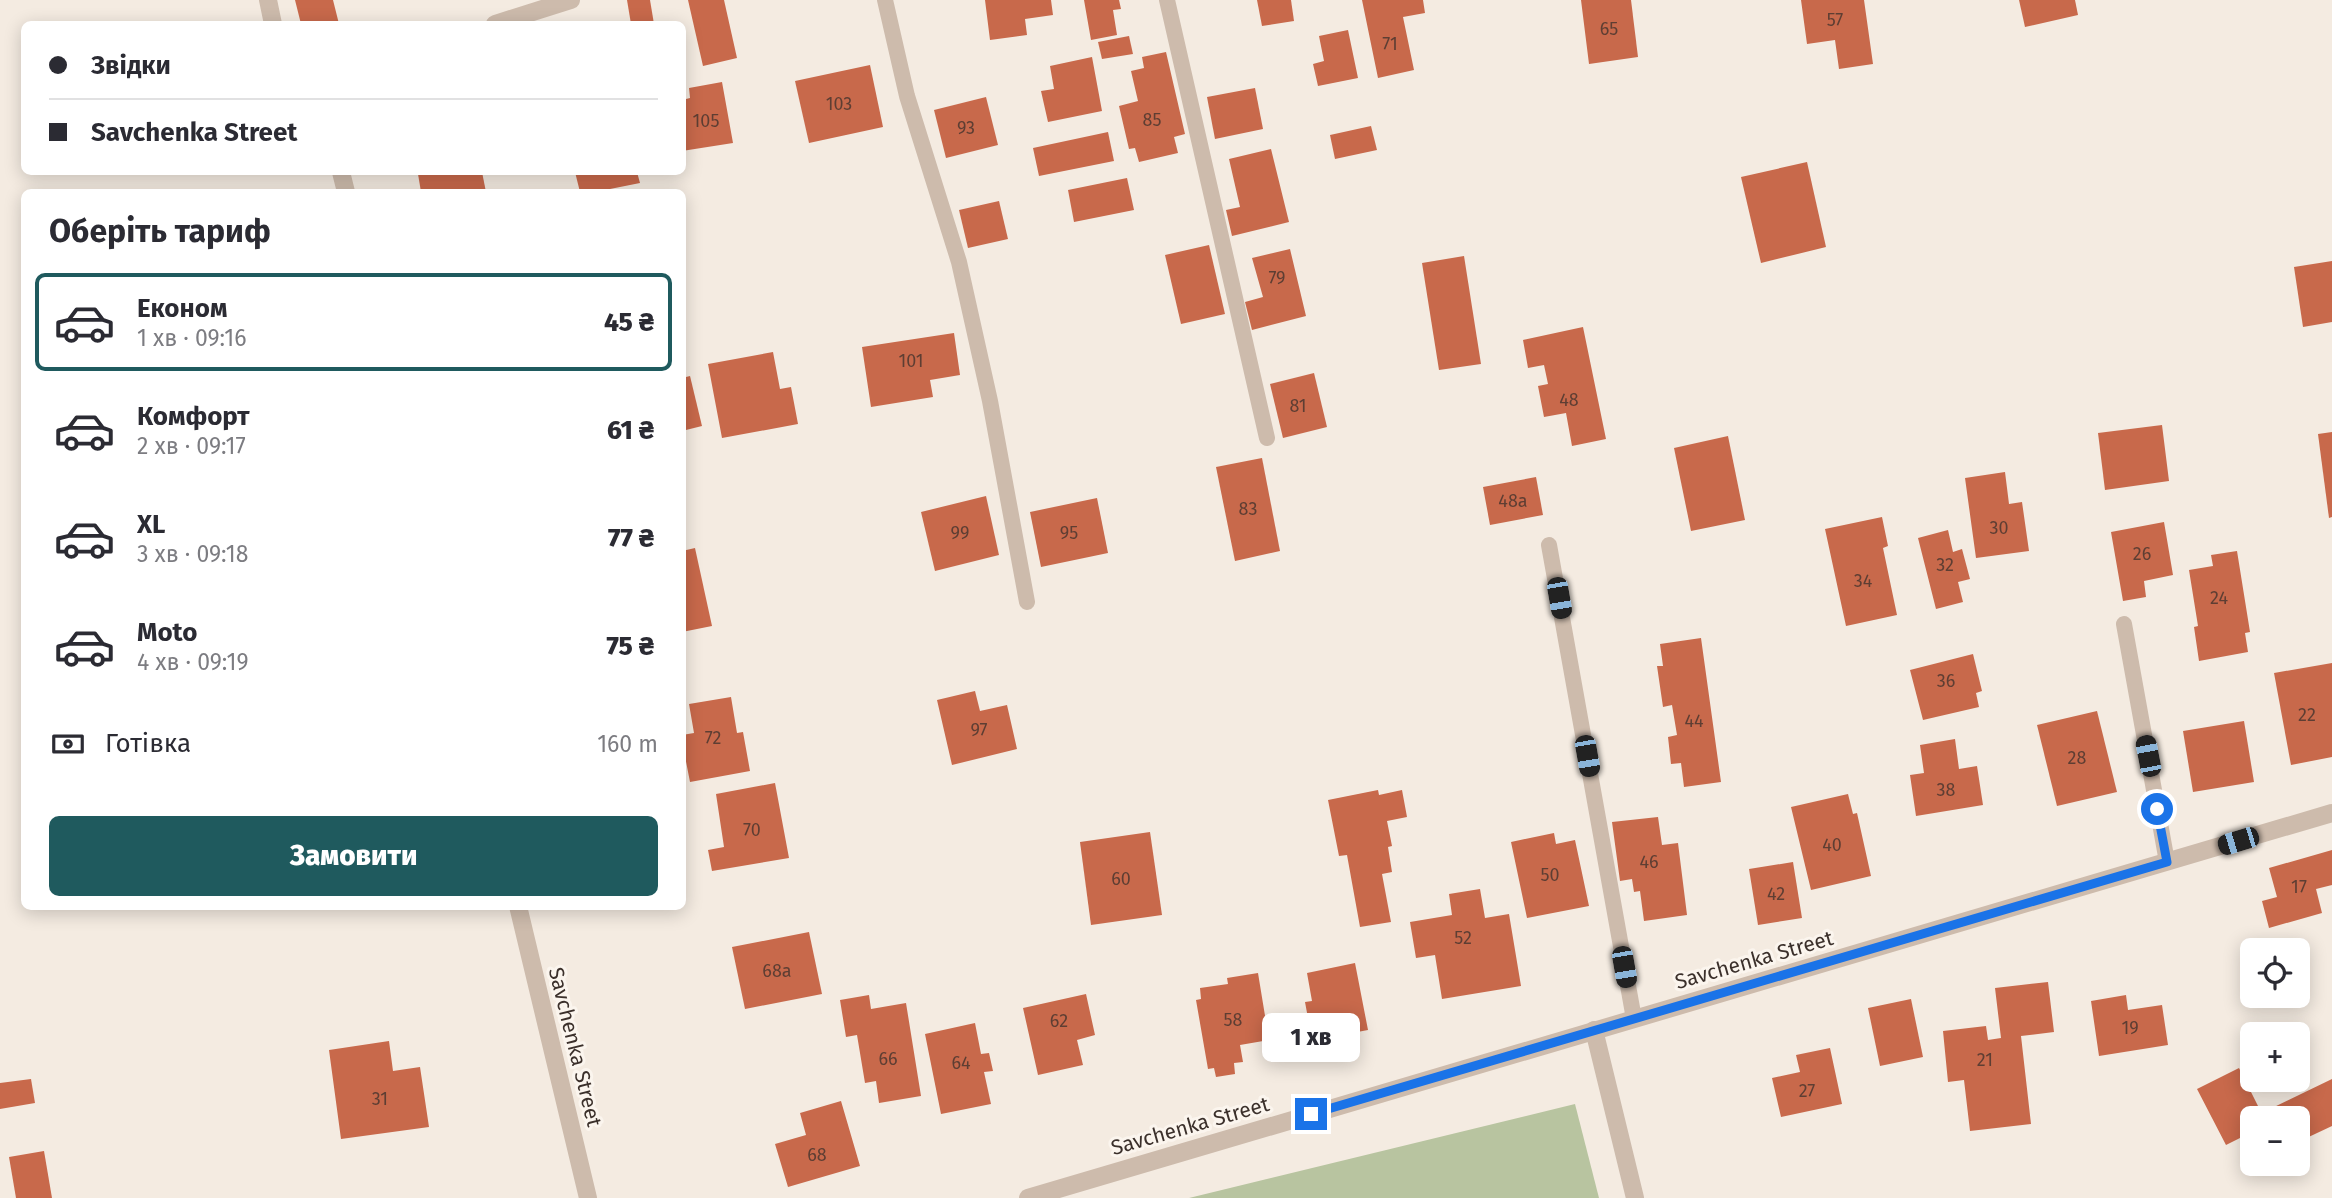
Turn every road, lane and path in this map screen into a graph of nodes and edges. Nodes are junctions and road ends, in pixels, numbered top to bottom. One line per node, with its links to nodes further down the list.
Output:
1 (268, 0): 5 (street)
2 (571, 0): 6 (street)
3 (885, 0): 9 (lane)
4 (1167, 0): 7 (lane)
5 (272, 21)
6 (504, 21)
7 (1267, 438)
8 (1549, 545): 14 (lane)
9 (1027, 602)
10 (2123, 624): 12 (lane)
11 (2332, 813): 12 (street, Savchenka Street)
12 (2167, 862): 14 (street, Savchenka Street)
13 (519, 910): 16 (street, Savchenka Street)
14 (1634, 1019): 15 (street, Savchenka Street)
15 (1594, 1030): 17 (street, Savchenka Street); 18 (street)
16 (588, 1198)
17 (1028, 1198)
18 (1635, 1198)

